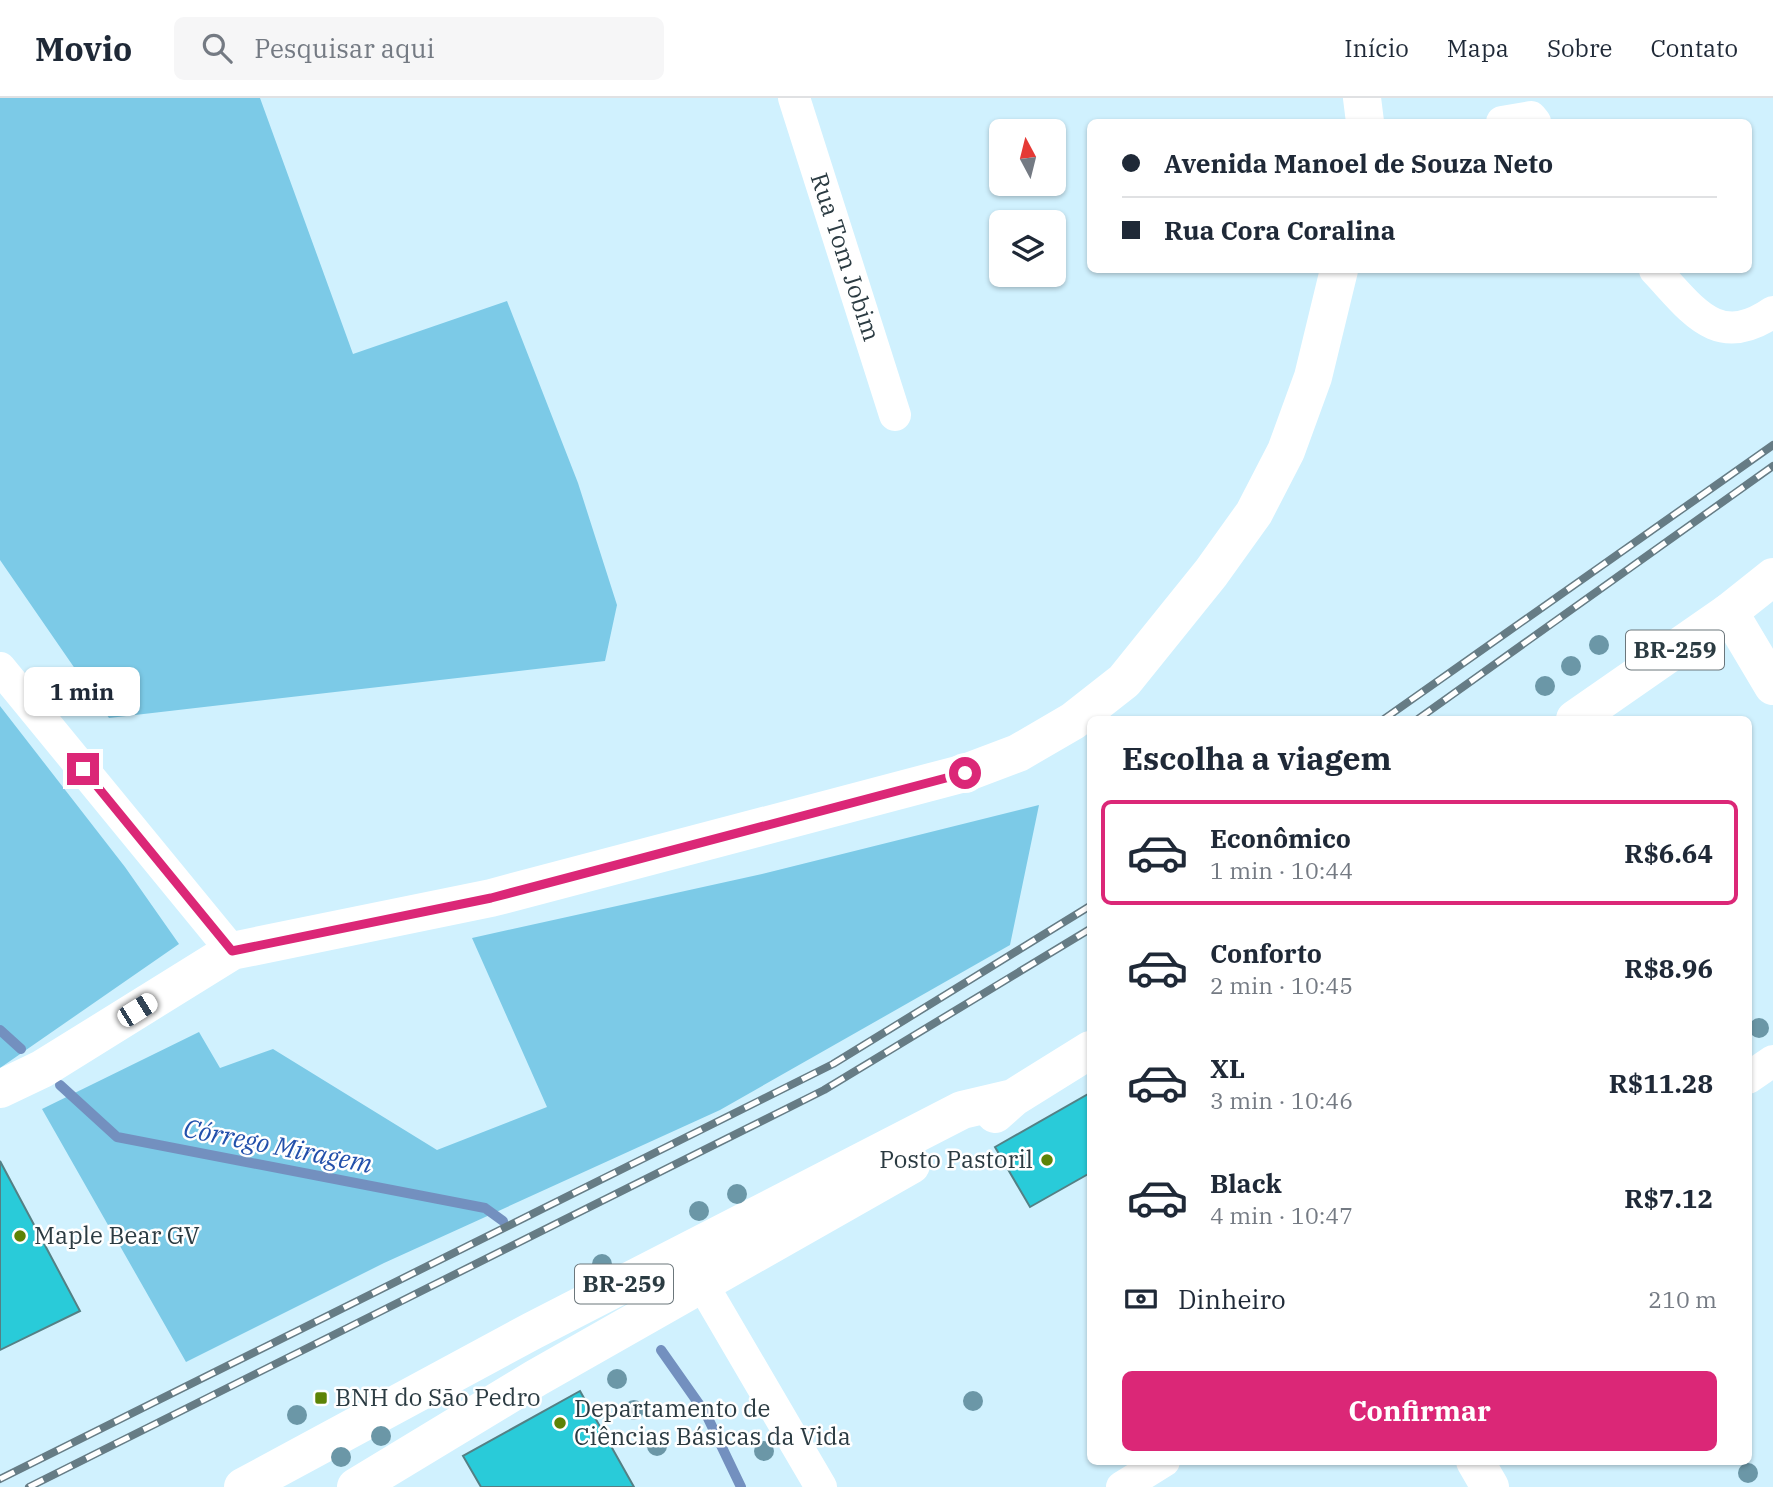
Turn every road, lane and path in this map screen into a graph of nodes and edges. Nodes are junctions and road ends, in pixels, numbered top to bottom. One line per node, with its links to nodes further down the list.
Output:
1 (794, 98): 7 (street, Rua Tom Jobim)
2 (1362, 98): 3 (main road)
3 (1365, 119)
4 (1338, 273): 13 (main road)
5 (1659, 273): 6 (street)
6 (1773, 312)
7 (895, 415)
8 (1773, 577): 9 (main road, BR-259)
9 (1729, 612): 11 (main road); 12 (main road, BR-259)
10 (0, 668): 13 (street)
11 (1773, 686)
12 (1579, 716)
13 (232, 951): 17 (main road)
14 (1087, 1052): 18 (main road, BR-259)
15 (1773, 1061): 16 (street)
16 (1752, 1075)
17 (0, 1089)
18 (1013, 1098): 19 (main road, BR-259); 22 (main road, BR-259)
19 (701, 1282): 23 (main road, BR-259); 24 (street)
20 (1158, 1465): 25 (street)
21 (1477, 1465): 26 (main road)
22 (250, 1485)
23 (356, 1487)
24 (821, 1487)
25 (1122, 1487)
26 (1490, 1487)

